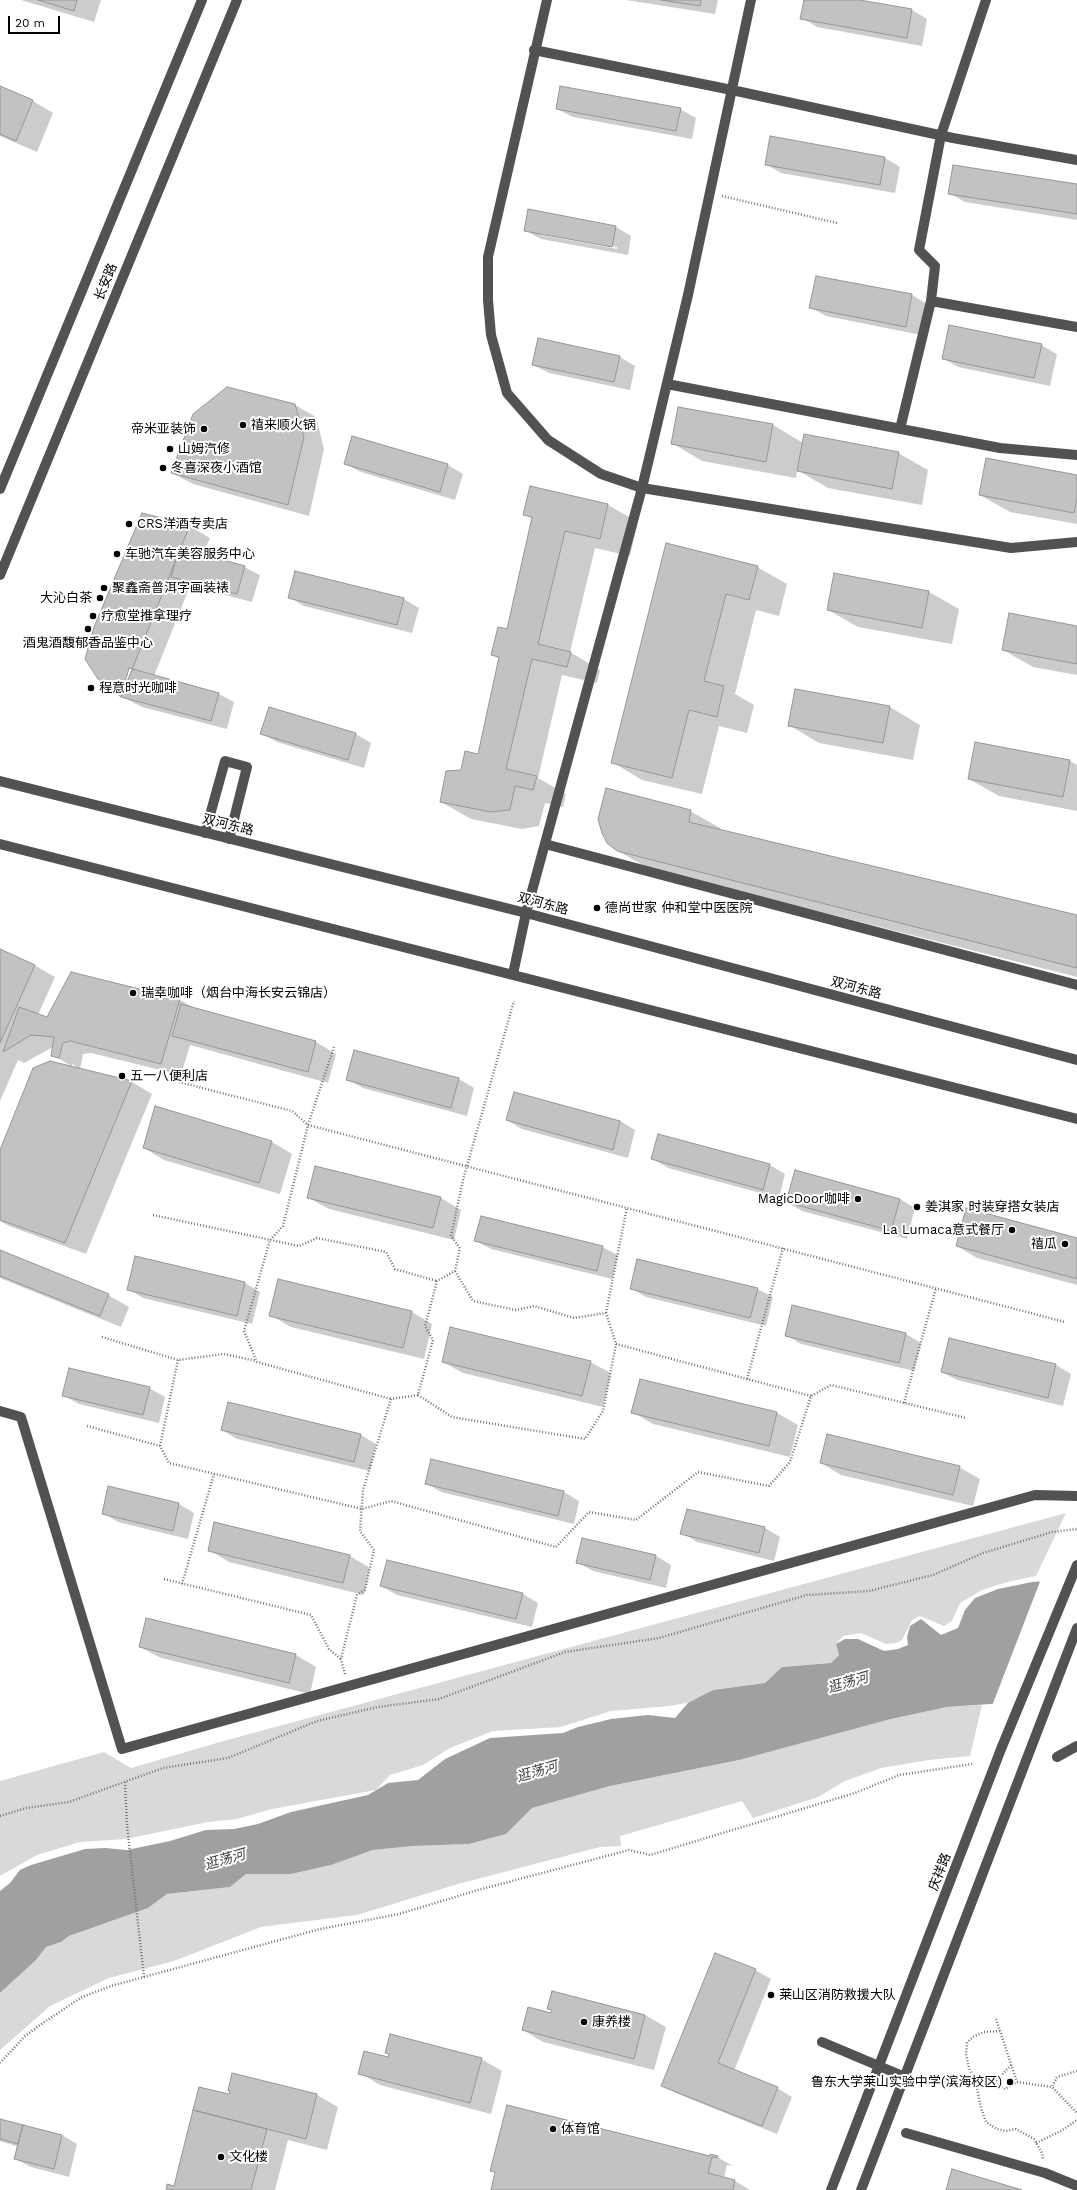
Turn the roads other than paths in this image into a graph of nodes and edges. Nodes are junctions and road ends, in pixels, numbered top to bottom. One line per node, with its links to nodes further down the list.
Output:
1 (202, 0): 16 (street, 长安路)
2 (237, 0): 18 (street, 长安路)
3 (547, 0): 6 (street)
4 (751, 0): 7 (street)
5 (986, 0): 8 (street)
6 (534, 50): 7 (street); 15 (street)
7 (732, 90): 8 (street); 12 (street)
8 (941, 135): 9 (street); 10 (street)
9 (1077, 160)
10 (931, 301): 11 (street); 13 (street)
11 (1077, 327)
12 (667, 384): 13 (street); 15 (street)
13 (900, 429): 14 (street)
14 (1077, 455)
15 (642, 488): 17 (street); 23 (street)
16 (0, 489)
17 (1077, 542)
18 (0, 575)
19 (0, 781): 20 (street, 双河东路)
20 (205, 833): 21 (street, 双河东路); 21 (street)
21 (229, 839): 24 (street, 双河东路)
22 (0, 844): 25 (street)
23 (545, 844): 24 (street); 26 (street)
24 (526, 913): 25 (street); 27 (street, 双河东路)
25 (513, 974): 28 (street)
26 (1077, 985)
27 (1077, 1060)
28 (1077, 1119)
29 (0, 1410): 30 (street)
30 (1077, 1496)
31 (1077, 1565): 36 (street, 庆祥路)
32 (1077, 1628): 37 (street)
33 (1077, 1746): 34 (street)
34 (1057, 1757)
35 (822, 2042): 36 (street)
36 (879, 2067): 37 (street); 40 (street, 庆祥路)
37 (905, 2077): 41 (street)
38 (906, 2134): 39 (street)
39 (1077, 2186)
40 (831, 2190)
41 (861, 2190)

